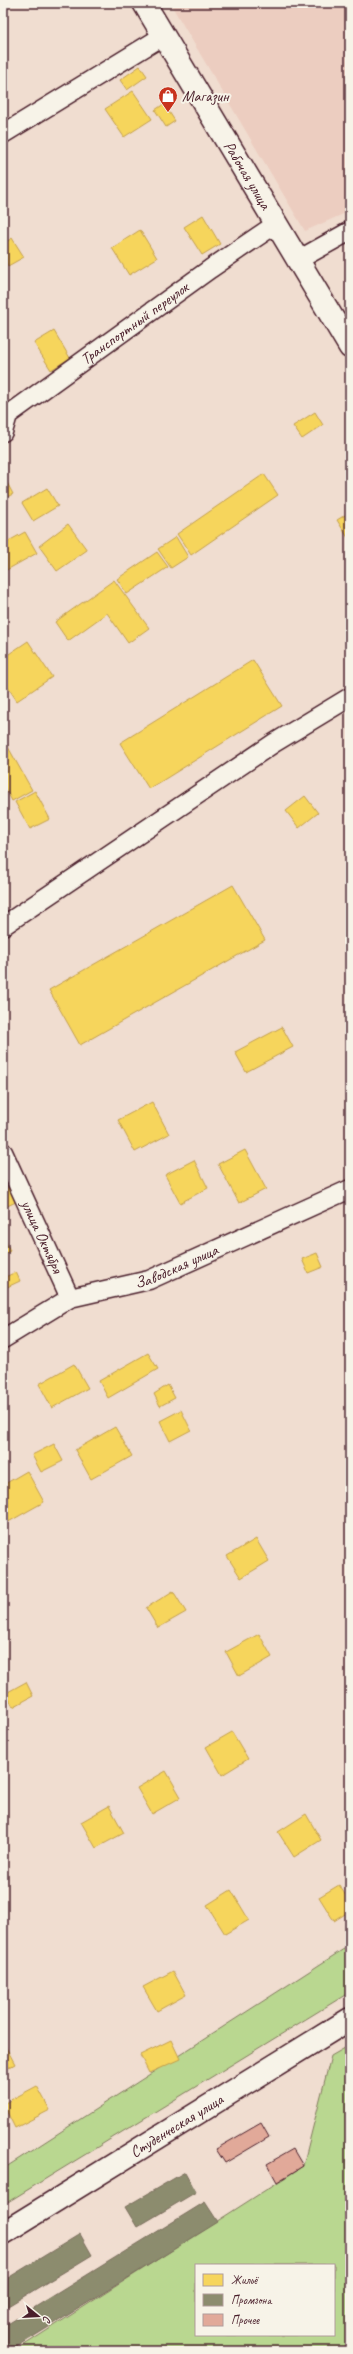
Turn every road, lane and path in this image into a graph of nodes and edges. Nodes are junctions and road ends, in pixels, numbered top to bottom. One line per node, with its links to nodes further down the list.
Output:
1 (144, 3): 2 (street, Рабочая улица)
2 (163, 36): 3 (street); 4 (street, Рабочая улица)
3 (3, 134)
4 (276, 224): 6 (street, Рабочая улица); 8 (street, Транспортный переулок)
5 (350, 231): 6 (street)
6 (298, 260): 7 (street, Рабочая улица)
7 (350, 347)
8 (3, 432)
9 (350, 697): 10 (street)
10 (3, 926)
11 (3, 1152): 13 (street, улица Октября)
12 (350, 1189): 13 (street, Заводская улица)
13 (70, 1298): 14 (street, Заводская улица)
14 (3, 1339)
15 (350, 2019): 16 (street, Студенческая улица)
16 (3, 2233)

